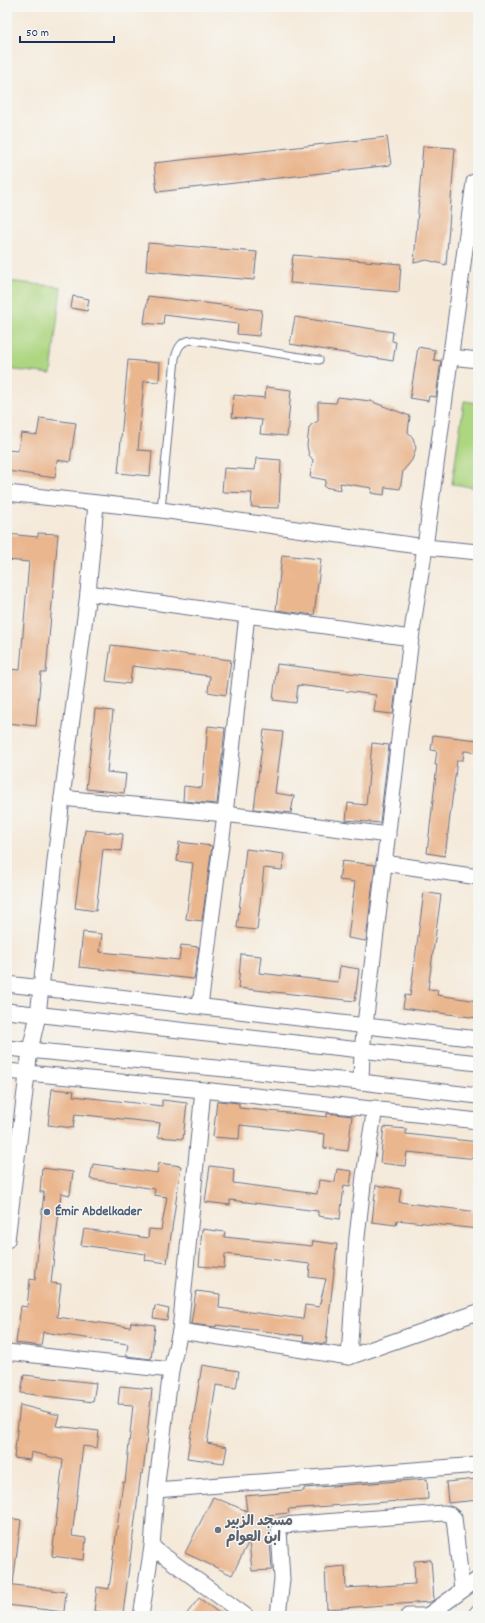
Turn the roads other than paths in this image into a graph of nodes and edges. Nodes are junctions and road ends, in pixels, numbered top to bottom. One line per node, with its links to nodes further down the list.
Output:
1 (474, 182): 2 (street)
2 (451, 357): 4 (street); 8 (street)
3 (319, 360): 7 (lane)
4 (478, 360)
5 (7, 493): 6 (street)
6 (96, 504): 7 (street); 10 (street)
7 (161, 510): 8 (street)
8 (426, 546): 9 (street); 12 (street)
9 (478, 552)
10 (88, 593): 11 (street); 13 (street)
11 (247, 615): 12 (street); 14 (street)
12 (412, 638): 15 (street)
13 (62, 798): 14 (street); 19 (street)
14 (225, 814): 15 (street); 20 (street)
15 (388, 835): 16 (street)
16 (384, 863): 17 (street); 23 (street)
17 (478, 876)
18 (7, 984): 19 (street)
19 (40, 988): 20 (street); 22 (street)
20 (200, 1006): 23 (street)
21 (7, 1011): 22 (street)
22 (38, 1015): 26 (street); 27 (street)
23 (366, 1026): 24 (street); 27 (street)
24 (478, 1040)
25 (7, 1048): 26 (street)
26 (30, 1050): 30 (street); 31 (street)
27 (362, 1050): 28 (street); 31 (street)
28 (478, 1063)
29 (7, 1071): 30 (street)
30 (28, 1073): 32 (street); 36 (street)
31 (361, 1082): 33 (street)
32 (203, 1090): 34 (street); 38 (street)
33 (478, 1096)
34 (375, 1108): 35 (street); 40 (street)
35 (478, 1121)
36 (7, 1240)
37 (478, 1312): 40 (street)
38 (180, 1330): 40 (street); 41 (street)
39 (7, 1352): 41 (street)
40 (349, 1357)
41 (171, 1370): 43 (street)
42 (478, 1465): 43 (street)
43 (156, 1490): 44 (street)
44 (152, 1547): 48 (street); 49 (street)
45 (478, 1578): 46 (street)
46 (462, 1590): 50 (street); 52 (street)
47 (478, 1612): 53 (street)
48 (141, 1616)
49 (246, 1616)
50 (278, 1616)
51 (408, 1616): 52 (street)
52 (427, 1616)
53 (474, 1616)

